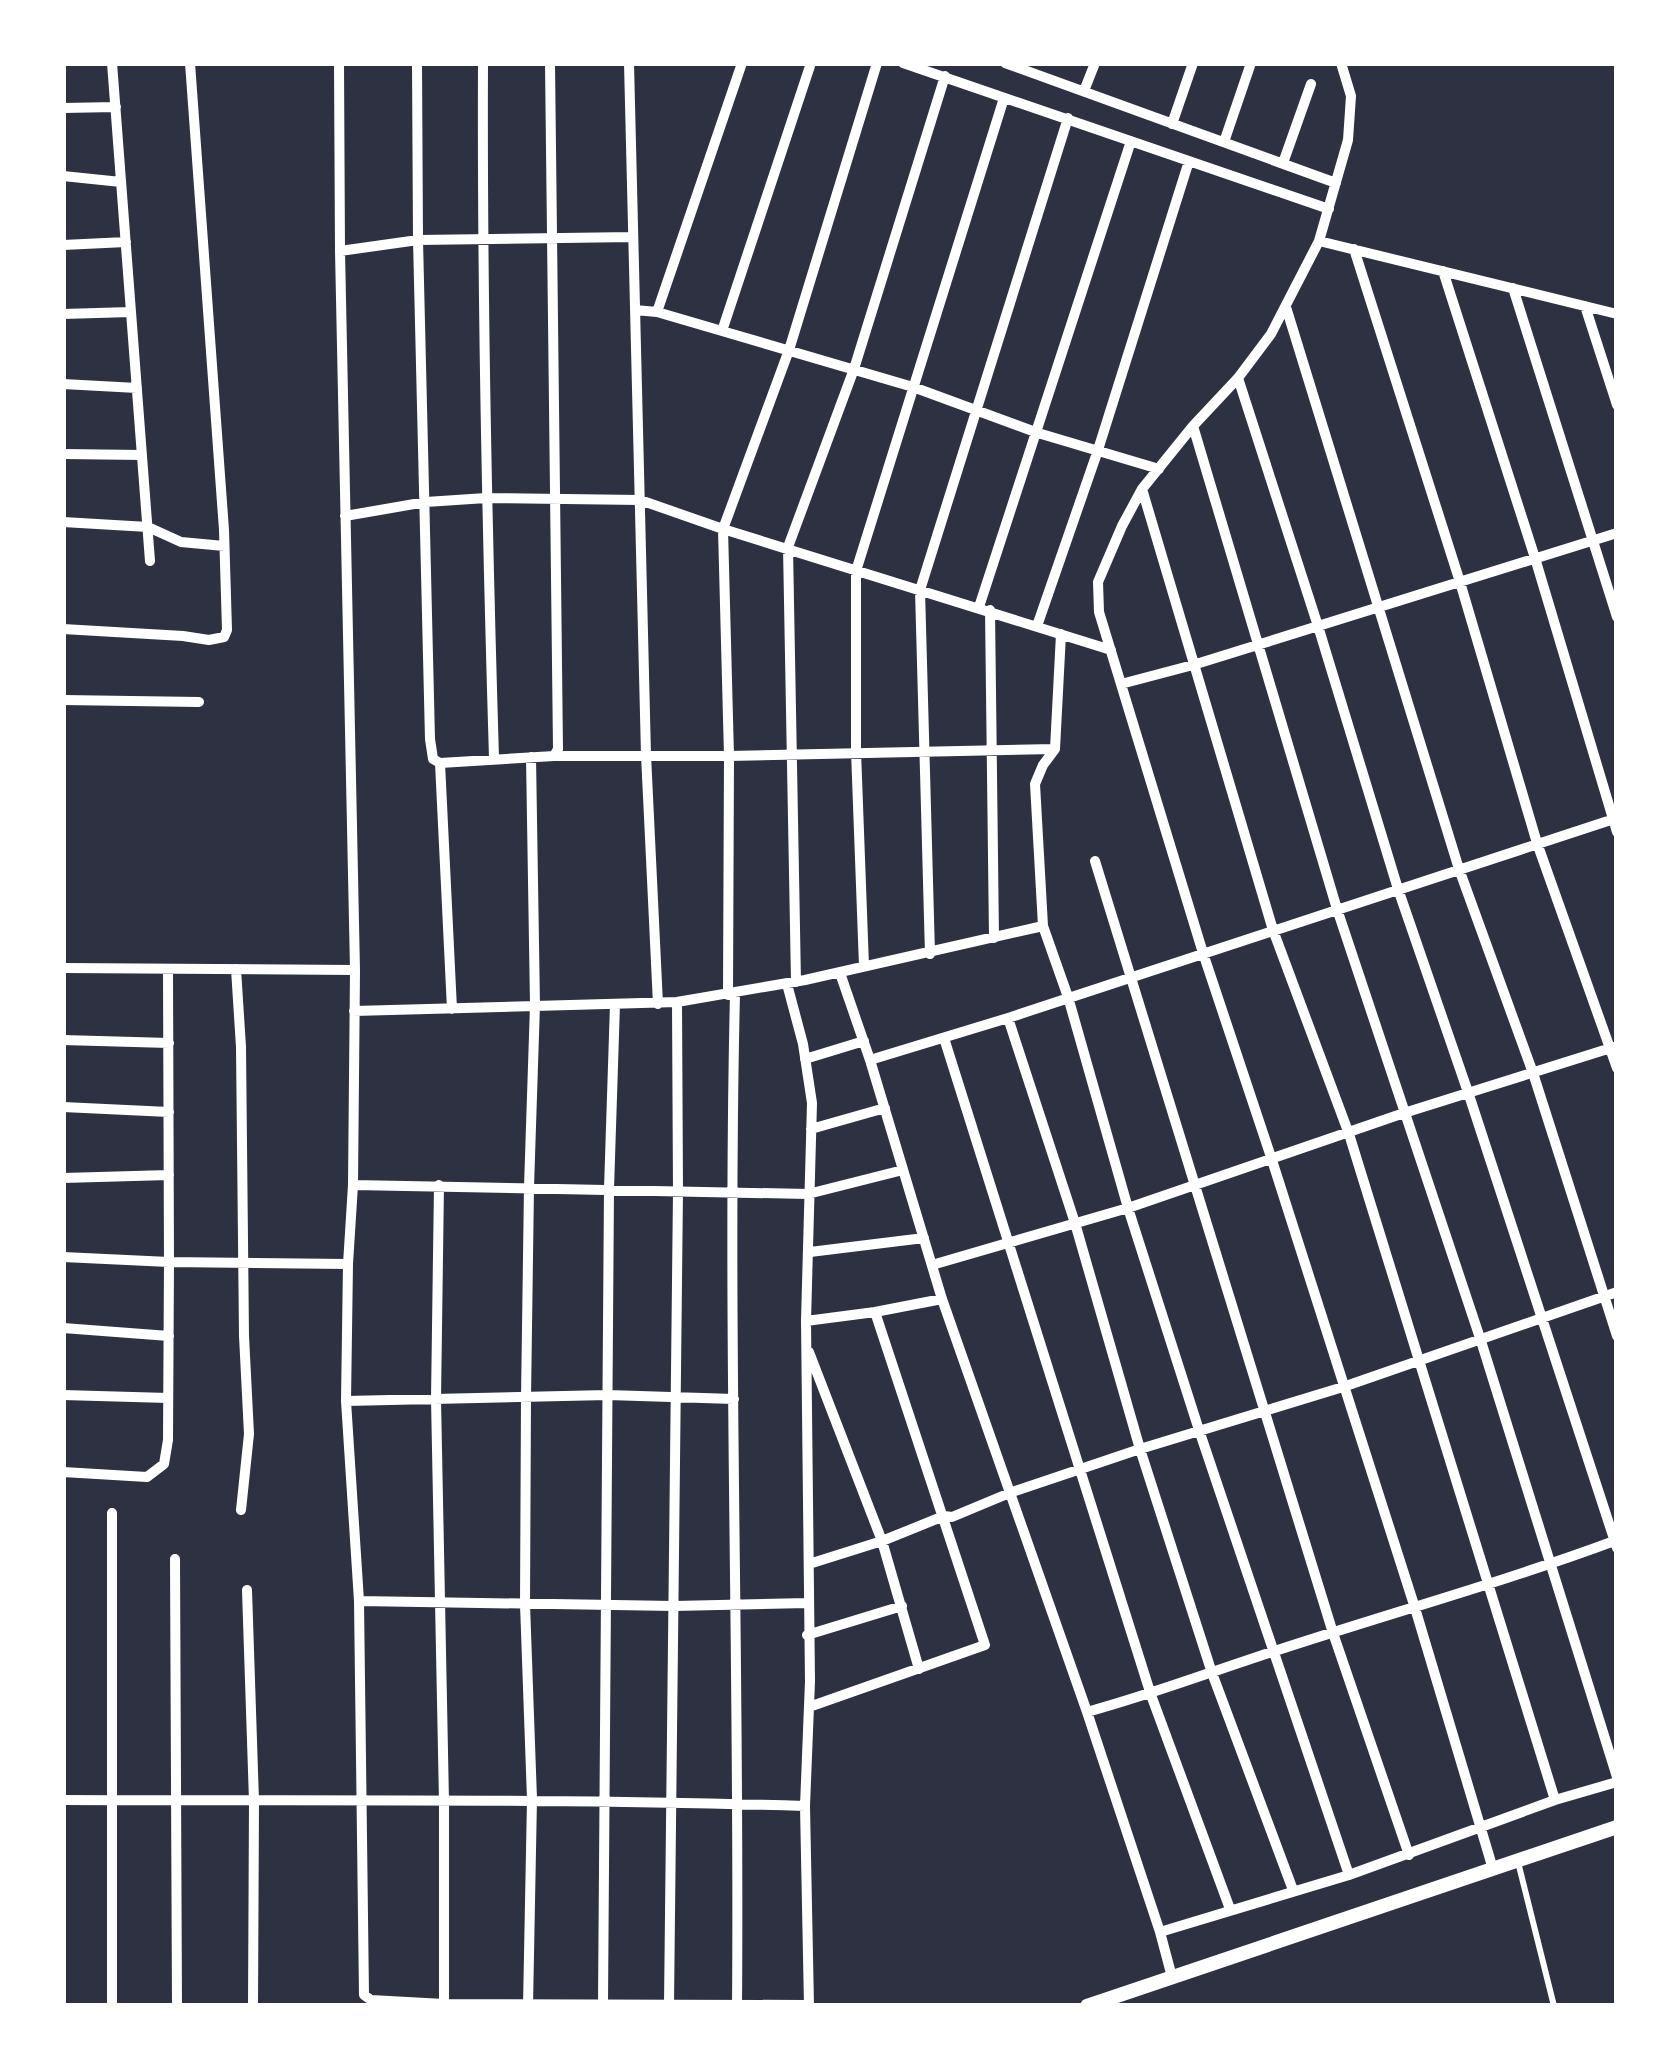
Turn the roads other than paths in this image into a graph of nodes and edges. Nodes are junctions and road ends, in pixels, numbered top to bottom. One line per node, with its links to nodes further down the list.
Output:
1 (112, 63): 21 (street)
2 (190, 63): 77 (street)
3 (339, 63): 41 (street)
4 (417, 63): 36 (street)
5 (483, 63): 35 (street)
6 (550, 63): 34 (street)
7 (629, 63): 33 (street)
8 (742, 63): 48 (street)
9 (811, 63): 51 (street)
10 (877, 63): 52 (street)
11 (903, 63): 17 (street)
12 (1005, 63): 19 (street)
13 (1095, 63): 19 (street)
14 (1192, 63): 24 (street)
15 (1252, 63): 26 (street)
16 (1341, 63): 31 (street)
17 (945, 76): 20 (street); 53 (street)
18 (1311, 84): 28 (street)
19 (1084, 91): 24 (street)
20 (1004, 98): 23 (street); 56 (street)
21 (116, 107): 22 (street); 30 (street)
22 (63, 108)
23 (1068, 118): 25 (street); 59 (street)
24 (1172, 124): 26 (street)
25 (1131, 141): 27 (street); 61 (street)
26 (1224, 142): 28 (street)
27 (1189, 161): 32 (street); 62 (street)
28 (1283, 164): 31 (street)
29 (63, 176): 30 (street)
30 (122, 182): 38 (street)
31 (1336, 183): 32 (street)
32 (1329, 209): 37 (street)
33 (633, 237): 34 (street); 46 (street)
34 (554, 238): 35 (street); 68 (street)
35 (482, 239): 36 (street); 67 (street)
36 (418, 240): 41 (street); 70 (street)
37 (1319, 241): 40 (street); 45 (street)
38 (126, 242): 39 (street); 47 (street)
39 (63, 244)
40 (1354, 249): 42 (street); 82 (street)
41 (340, 251): 71 (street)
42 (1443, 271): 43 (street); 79 (street)
43 (1513, 288): 44 (street); 76 (street)
44 (1586, 306): 50 (street); 58 (street)
45 (1286, 307): 54 (street); 84 (street)
46 (635, 310): 48 (street); 69 (street)
47 (131, 311): 49 (street); 57 (street)
48 (657, 313): 51 (street)
49 (63, 314)
50 (1617, 314)
51 (722, 331): 52 (street)
52 (788, 350): 53 (street); 74 (street)
53 (854, 369): 56 (street); 78 (street)
54 (1238, 378): 60 (street); 88 (street)
55 (63, 384): 57 (street)
56 (913, 387): 59 (street); 81 (street)
57 (137, 388): 64 (street)
58 (1617, 405)
59 (976, 410): 61 (street); 83 (street)
60 (1193, 426): 65 (street); 91 (street)
61 (1038, 433): 62 (street); 85 (street)
62 (1097, 453): 65 (street); 87 (street)
63 (63, 454): 64 (street)
64 (142, 455): 73 (street)
65 (1159, 470): 66 (street)
66 (1142, 489): 92 (street); 93 (street)
67 (486, 498): 68 (street); 70 (street); 106 (street)
68 (555, 500): 69 (street); 103 (street)
69 (640, 500): 74 (street); 102 (street)
70 (426, 502): 71 (street); 107 (street)
71 (345, 516): 123 (street)
72 (63, 522): 73 (street)
73 (148, 527): 77 (street); 80 (street)
74 (724, 529): 78 (street); 104 (street)
75 (1617, 532): 76 (street)
76 (1594, 540): 79 (street); 86 (street)
77 (224, 546): 89 (street)
78 (788, 548): 81 (street); 100 (street)
79 (1534, 558): 82 (street); 108 (street)
80 (150, 561)
81 (856, 571): 83 (street); 101 (street)
82 (1460, 582): 84 (street); 109 (street)
83 (920, 590): 85 (street); 99 (street)
84 (1380, 607): 88 (street); 111 (street)
85 (985, 609): 87 (street); 97 (street)
86 (1617, 617)
87 (1037, 626): 90 (street)
88 (1318, 626): 91 (street); 112 (street)
89 (63, 629)
90 (1060, 634): 92 (street); 98 (street)
91 (1258, 645): 93 (street); 113 (street)
92 (1111, 650): 94 (street)
93 (1193, 665): 94 (street); 115 (street)
94 (1121, 684): 117 (street)
95 (63, 700): 96 (street)
96 (199, 702)
97 (990, 748): 98 (street); 99 (street); 116 (street)
98 (1055, 748): 114 (street)
99 (922, 750): 101 (street); 118 (street)
100 (793, 752): 101 (street); 104 (street); 126 (street)
101 (856, 752): 119 (street)
102 (646, 755): 103 (street); 104 (street); 131 (street)
103 (554, 756): 105 (street)
104 (729, 756): 127 (street)
105 (531, 757): 106 (street); 132 (street)
106 (494, 758): 107 (street)
107 (440, 764): 133 (street)
108 (1616, 823): 109 (street)
109 (1537, 843): 111 (street); 140 (street)
110 (1095, 861): 125 (street)
111 (1459, 869): 112 (street); 144 (street)
112 (1398, 889): 113 (street); 145 (street)
113 (1337, 909): 115 (street); 149 (street)
114 (1043, 926): 116 (street); 128 (street)
115 (1273, 930): 117 (street); 151 (street)
116 (994, 938): 118 (street)
117 (1203, 953): 125 (street); 152 (street)
118 (930, 954): 119 (street)
119 (864, 966): 124 (street)
120 (63, 968): 121 (street)
121 (168, 968): 122 (street); 139 (street)
122 (236, 969): 123 (street); 171 (street)
123 (355, 970): 134 (street)
124 (840, 973): 126 (street); 138 (street)
125 (1131, 977): 128 (street); 158 (street)
126 (791, 983): 127 (street); 141 (street)
127 (731, 995): 129 (street); 162 (street)
128 (1068, 997): 135 (street); 164 (street)
129 (677, 1003): 131 (street); 161 (street)
130 (615, 1004): 131 (street); 132 (street); 160 (street)
131 (658, 1004)
132 (535, 1005): 133 (street); 159 (street)
133 (452, 1009): 134 (street)
134 (354, 1011): 156 (street)
135 (1008, 1018): 136 (street); 165 (street)
136 (944, 1038): 142 (street); 167 (street)
137 (63, 1040): 139 (street)
138 (864, 1041): 141 (street); 142 (street)
139 (169, 1043): 148 (street)
140 (1614, 1047): 143 (street); 144 (street)
141 (805, 1059): 150 (street)
142 (871, 1060): 147 (street)
143 (1617, 1068)
144 (1533, 1073): 145 (street); 174 (street)
145 (1469, 1095): 149 (street); 177 (street)
146 (63, 1107): 148 (street)
147 (884, 1108): 150 (street); 153 (street)
148 (169, 1112): 154 (street)
149 (1404, 1114): 151 (street); 182 (street)
150 (811, 1130): 163 (street)
151 (1348, 1134): 152 (street); 184 (street)
152 (1271, 1157): 158 (street); 185 (street)
153 (902, 1170): 163 (street); 166 (street)
154 (169, 1175): 155 (street); 170 (street)
155 (63, 1178)
156 (353, 1185): 157 (street); 172 (street)
157 (439, 1185): 159 (street); 191 (street)
158 (1195, 1185): 164 (street); 194 (street)
159 (529, 1187): 160 (street); 190 (street)
160 (609, 1189): 161 (street); 186 (street)
161 (678, 1191): 162 (street); 187 (street)
162 (730, 1192): 163 (street); 192 (street)
163 (808, 1194): 168 (street)
164 (1128, 1208): 165 (street); 195 (street)
165 (1076, 1223): 167 (street); 196 (street)
166 (924, 1238): 168 (street); 173 (street)
167 (1008, 1243): 173 (street); 197 (street)
168 (810, 1252): 178 (street)
169 (63, 1257): 170 (street)
170 (169, 1262): 171 (street); 180 (street)
171 (244, 1264): 172 (street); 200 (street)
172 (348, 1264): 193 (street)
173 (932, 1265): 175 (street)
174 (1610, 1294): 177 (street); 181 (street)
175 (943, 1299): 176 (street); 199 (street)
176 (875, 1312): 178 (street); 202 (street)
177 (1543, 1320): 182 (street); 204 (street)
178 (806, 1321): 183 (street)
179 (63, 1328): 180 (street)
180 (169, 1336): 189 (street)
181 (1617, 1336)
182 (1481, 1341): 184 (street); 207 (street)
183 (806, 1343): 203 (street); 206 (street)
184 (1417, 1361): 185 (street); 208 (street)
185 (1343, 1387): 194 (street); 218 (street)
186 (608, 1395): 187 (street); 190 (street); 215 (street)
187 (676, 1395): 192 (street); 216 (street)
188 (63, 1396): 189 (street)
189 (168, 1398): 198 (street)
190 (526, 1398): 191 (street); 214 (street)
191 (436, 1399): 193 (street); 211 (street)
192 (734, 1399): 212 (street)
193 (346, 1401): 210 (street)
194 (1266, 1411): 195 (street); 219 (street)
195 (1199, 1430): 196 (street); 221 (street)
196 (1140, 1449): 197 (street); 223 (street)
197 (1081, 1470): 199 (street); 224 (street)
198 (63, 1472)
199 (1012, 1492): 202 (street); 226 (street)
200 (241, 1510)
201 (112, 1513): 232 (street)
202 (944, 1516): 203 (street); 222 (street)
203 (882, 1541): 206 (street); 217 (street)
204 (1616, 1543): 207 (street)
205 (176, 1559): 236 (street)
206 (808, 1564): 213 (street)
207 (1553, 1565): 208 (street); 227 (street)
208 (1489, 1582): 218 (street); 230 (street)
209 (248, 1590): 233 (street)
210 (359, 1601): 211 (street); 234 (street)
211 (438, 1602): 214 (street); 237 (street)
212 (736, 1603): 213 (street); 216 (street); 238 (street)
213 (807, 1603): 220 (street)
214 (525, 1604): 215 (street); 228 (street)
215 (607, 1605): 216 (street); 229 (street)
216 (674, 1606): 235 (street)
217 (902, 1606): 220 (street); 222 (street)
218 (1415, 1608): 219 (street); 240 (street)
219 (1333, 1633): 221 (street); 242 (street)
220 (807, 1635): 225 (street)
221 (1274, 1652): 223 (street); 245 (street)
222 (919, 1669): 225 (street)
223 (1212, 1673): 224 (street); 246 (street)
224 (1151, 1695): 226 (street); 247 (street)
225 (808, 1707): 239 (street)
226 (1087, 1712): 248 (street)
227 (1617, 1779): 230 (street)
228 (532, 1799): 229 (street); 237 (street); 251 (street)
229 (604, 1800): 235 (street); 252 (street)
230 (1555, 1800): 240 (street)
231 (63, 1801): 232 (street)
232 (114, 1801): 236 (street); 257 (street)
233 (254, 1801): 234 (street); 236 (street); 259 (street)
234 (361, 1801): 237 (street); 250 (street)
235 (671, 1801): 238 (street); 253 (street)
236 (177, 1802): 258 (street)
237 (444, 1802): 250 (street)
238 (739, 1803): 239 (street); 254 (street)
239 (805, 1805): 255 (street)
240 (1480, 1827): 242 (street); 244 (street)
241 (1617, 1827): 243 (street)
242 (1408, 1855): 245 (street)
243 (1518, 1862): 244 (street); 260 (lane)
244 (1493, 1868): 249 (street)
245 (1349, 1875): 246 (street)
246 (1293, 1890): 247 (street)
247 (1230, 1909): 248 (street)
248 (1160, 1932): 249 (street)
249 (1172, 1976): 256 (street)
250 (444, 2004): 251 (street)
251 (528, 2004): 252 (street)
252 (603, 2005): 253 (street)
253 (669, 2005): 254 (street)
254 (737, 2005): 255 (street)
255 (809, 2005)
256 (1095, 2005)
257 (112, 2006)
258 (177, 2006)
259 (253, 2006)
260 (1555, 2006)

